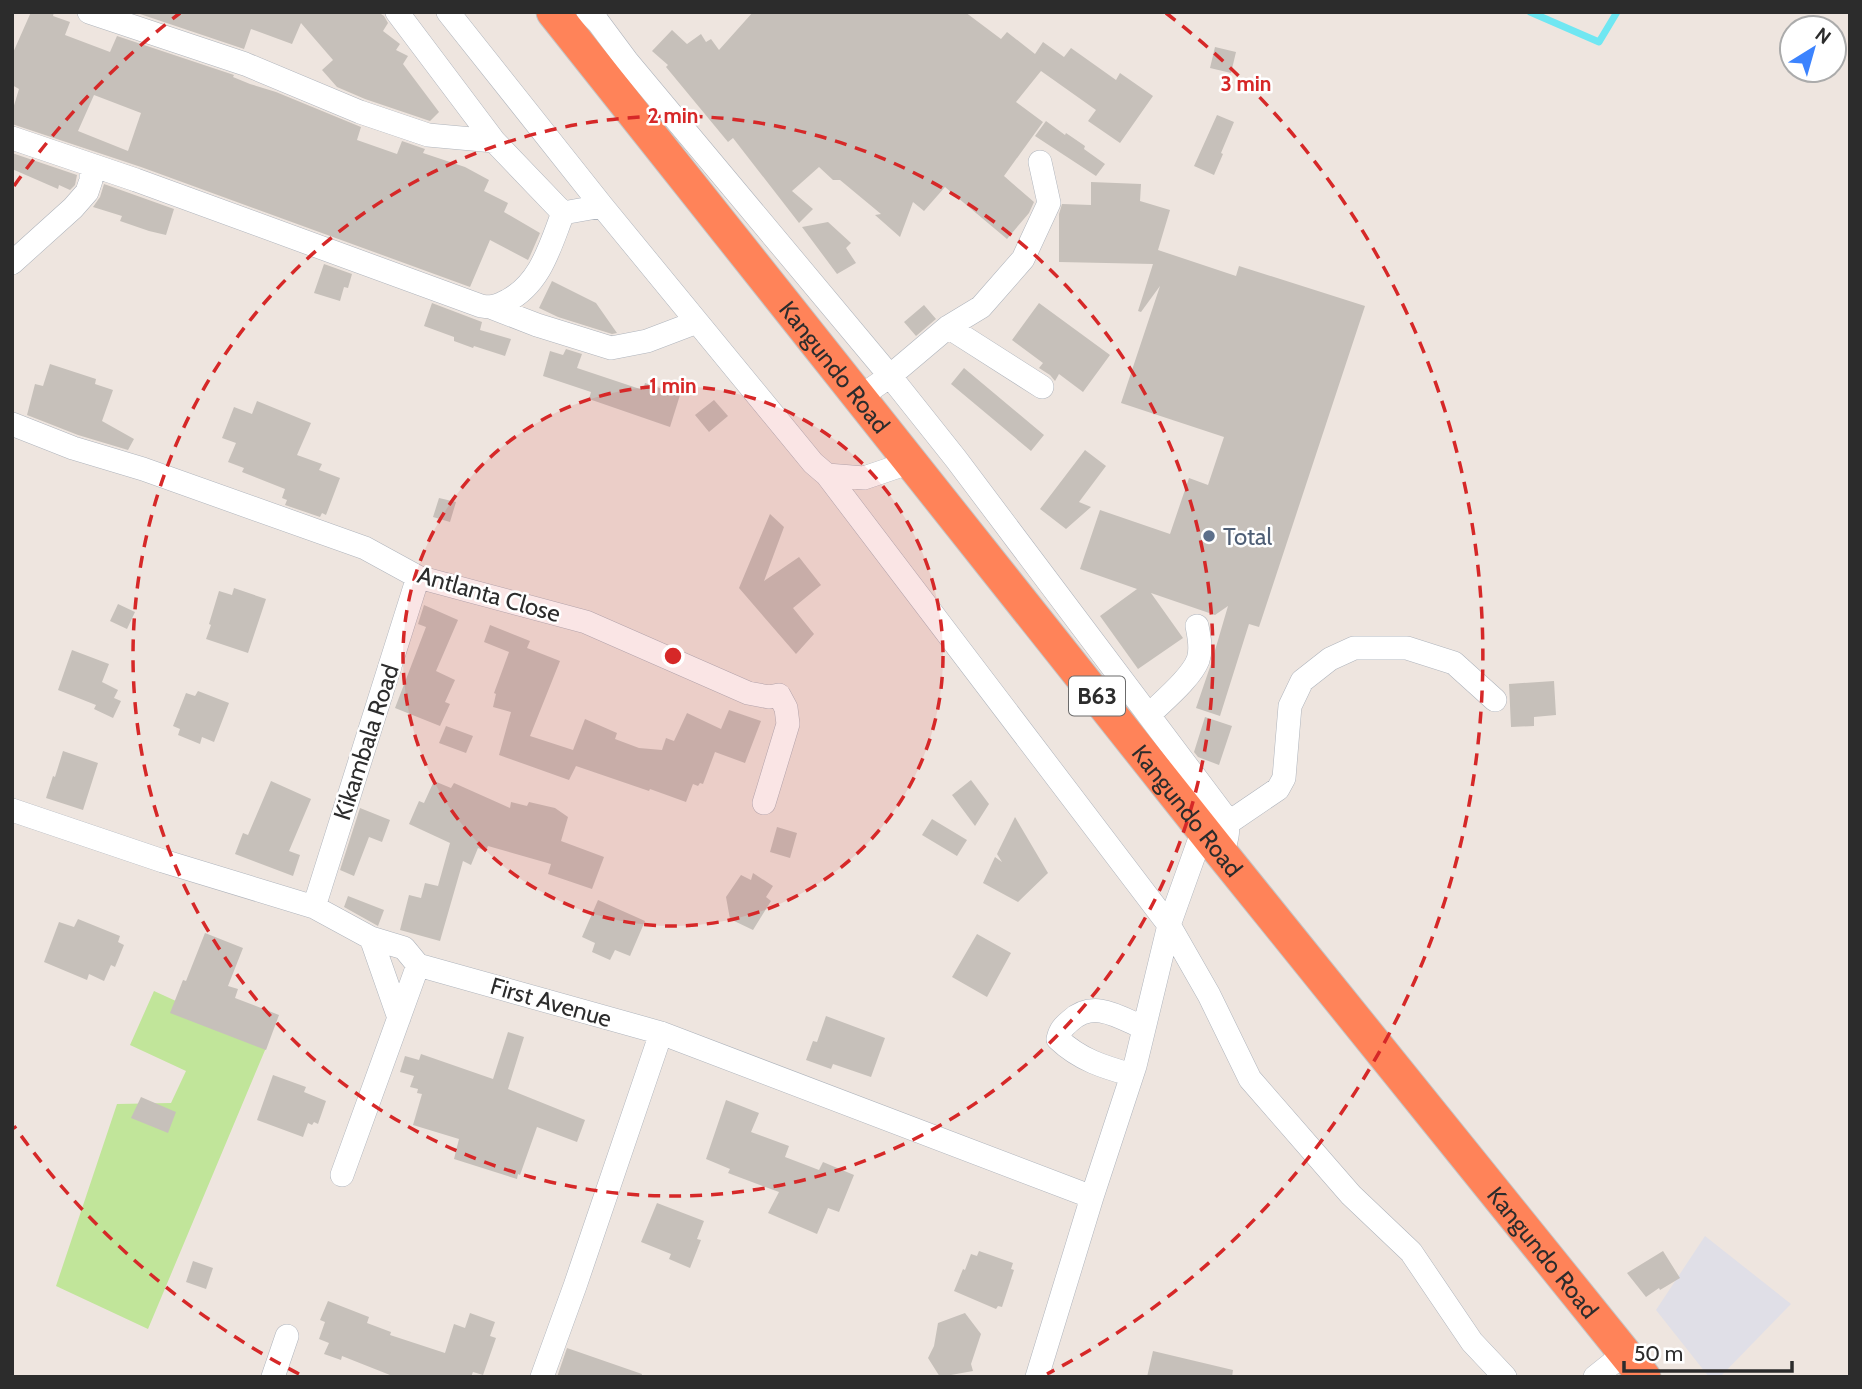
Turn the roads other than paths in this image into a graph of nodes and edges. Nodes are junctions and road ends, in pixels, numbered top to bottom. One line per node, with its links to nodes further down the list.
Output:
1 (89, 12): 7 (street)
2 (397, 12): 7 (street)
3 (448, 12): 10 (street)
4 (553, 12): 18 (highway, Kangundo Road / B63)
5 (588, 12): 16 (street)
6 (12, 138): 9 (street)
7 (494, 141): 11 (street)
8 (1040, 162): 15 (street)
9 (91, 166): 12 (street); 13 (street)
10 (602, 206): 11 (street); 14 (street)
11 (563, 213): 13 (street)
12 (12, 263)
13 (493, 308): 14 (street)
14 (697, 322): 21 (street)
15 (948, 327): 16 (street); 17 (street)
16 (890, 376): 18 (street); 25 (street)
17 (1042, 387)
18 (860, 397): 20 (highway, Kangundo Road / B63)
19 (12, 424): 22 (street, Antlanta Close)
20 (911, 463): 21 (street); 28 (highway, Kangundo Road / B63)
21 (828, 475): 30 (street)
22 (418, 577): 26 (street, Antlanta Close); 29 (street, Kikambala Road)
23 (1197, 626): 25 (street)
24 (1495, 700): 28 (street)
25 (1149, 715): 28 (street)
26 (764, 803)
27 (12, 810): 29 (street, First Avenue)
28 (1218, 836): 30 (street); 40 (highway, Kangundo Road / B63)
29 (314, 907): 31 (street, First Avenue)
30 (1169, 925): 34 (street); 44 (street)
31 (371, 938): 32 (street, First Avenue); 33 (street)
32 (418, 965): 33 (street); 35 (street, First Avenue)
33 (399, 1018): 37 (street)
34 (1144, 1028): 36 (street); 36 (street)
35 (661, 1033): 38 (street, First Avenue); 42 (street)
36 (1132, 1075): 38 (street)
37 (342, 1175)
38 (1092, 1197): 43 (street)
39 (287, 1336): 41 (street)
40 (1635, 1365): 45 (street)
41 (273, 1377)
42 (542, 1377)
43 (1037, 1377)
44 (1505, 1377)
45 (1595, 1377)

